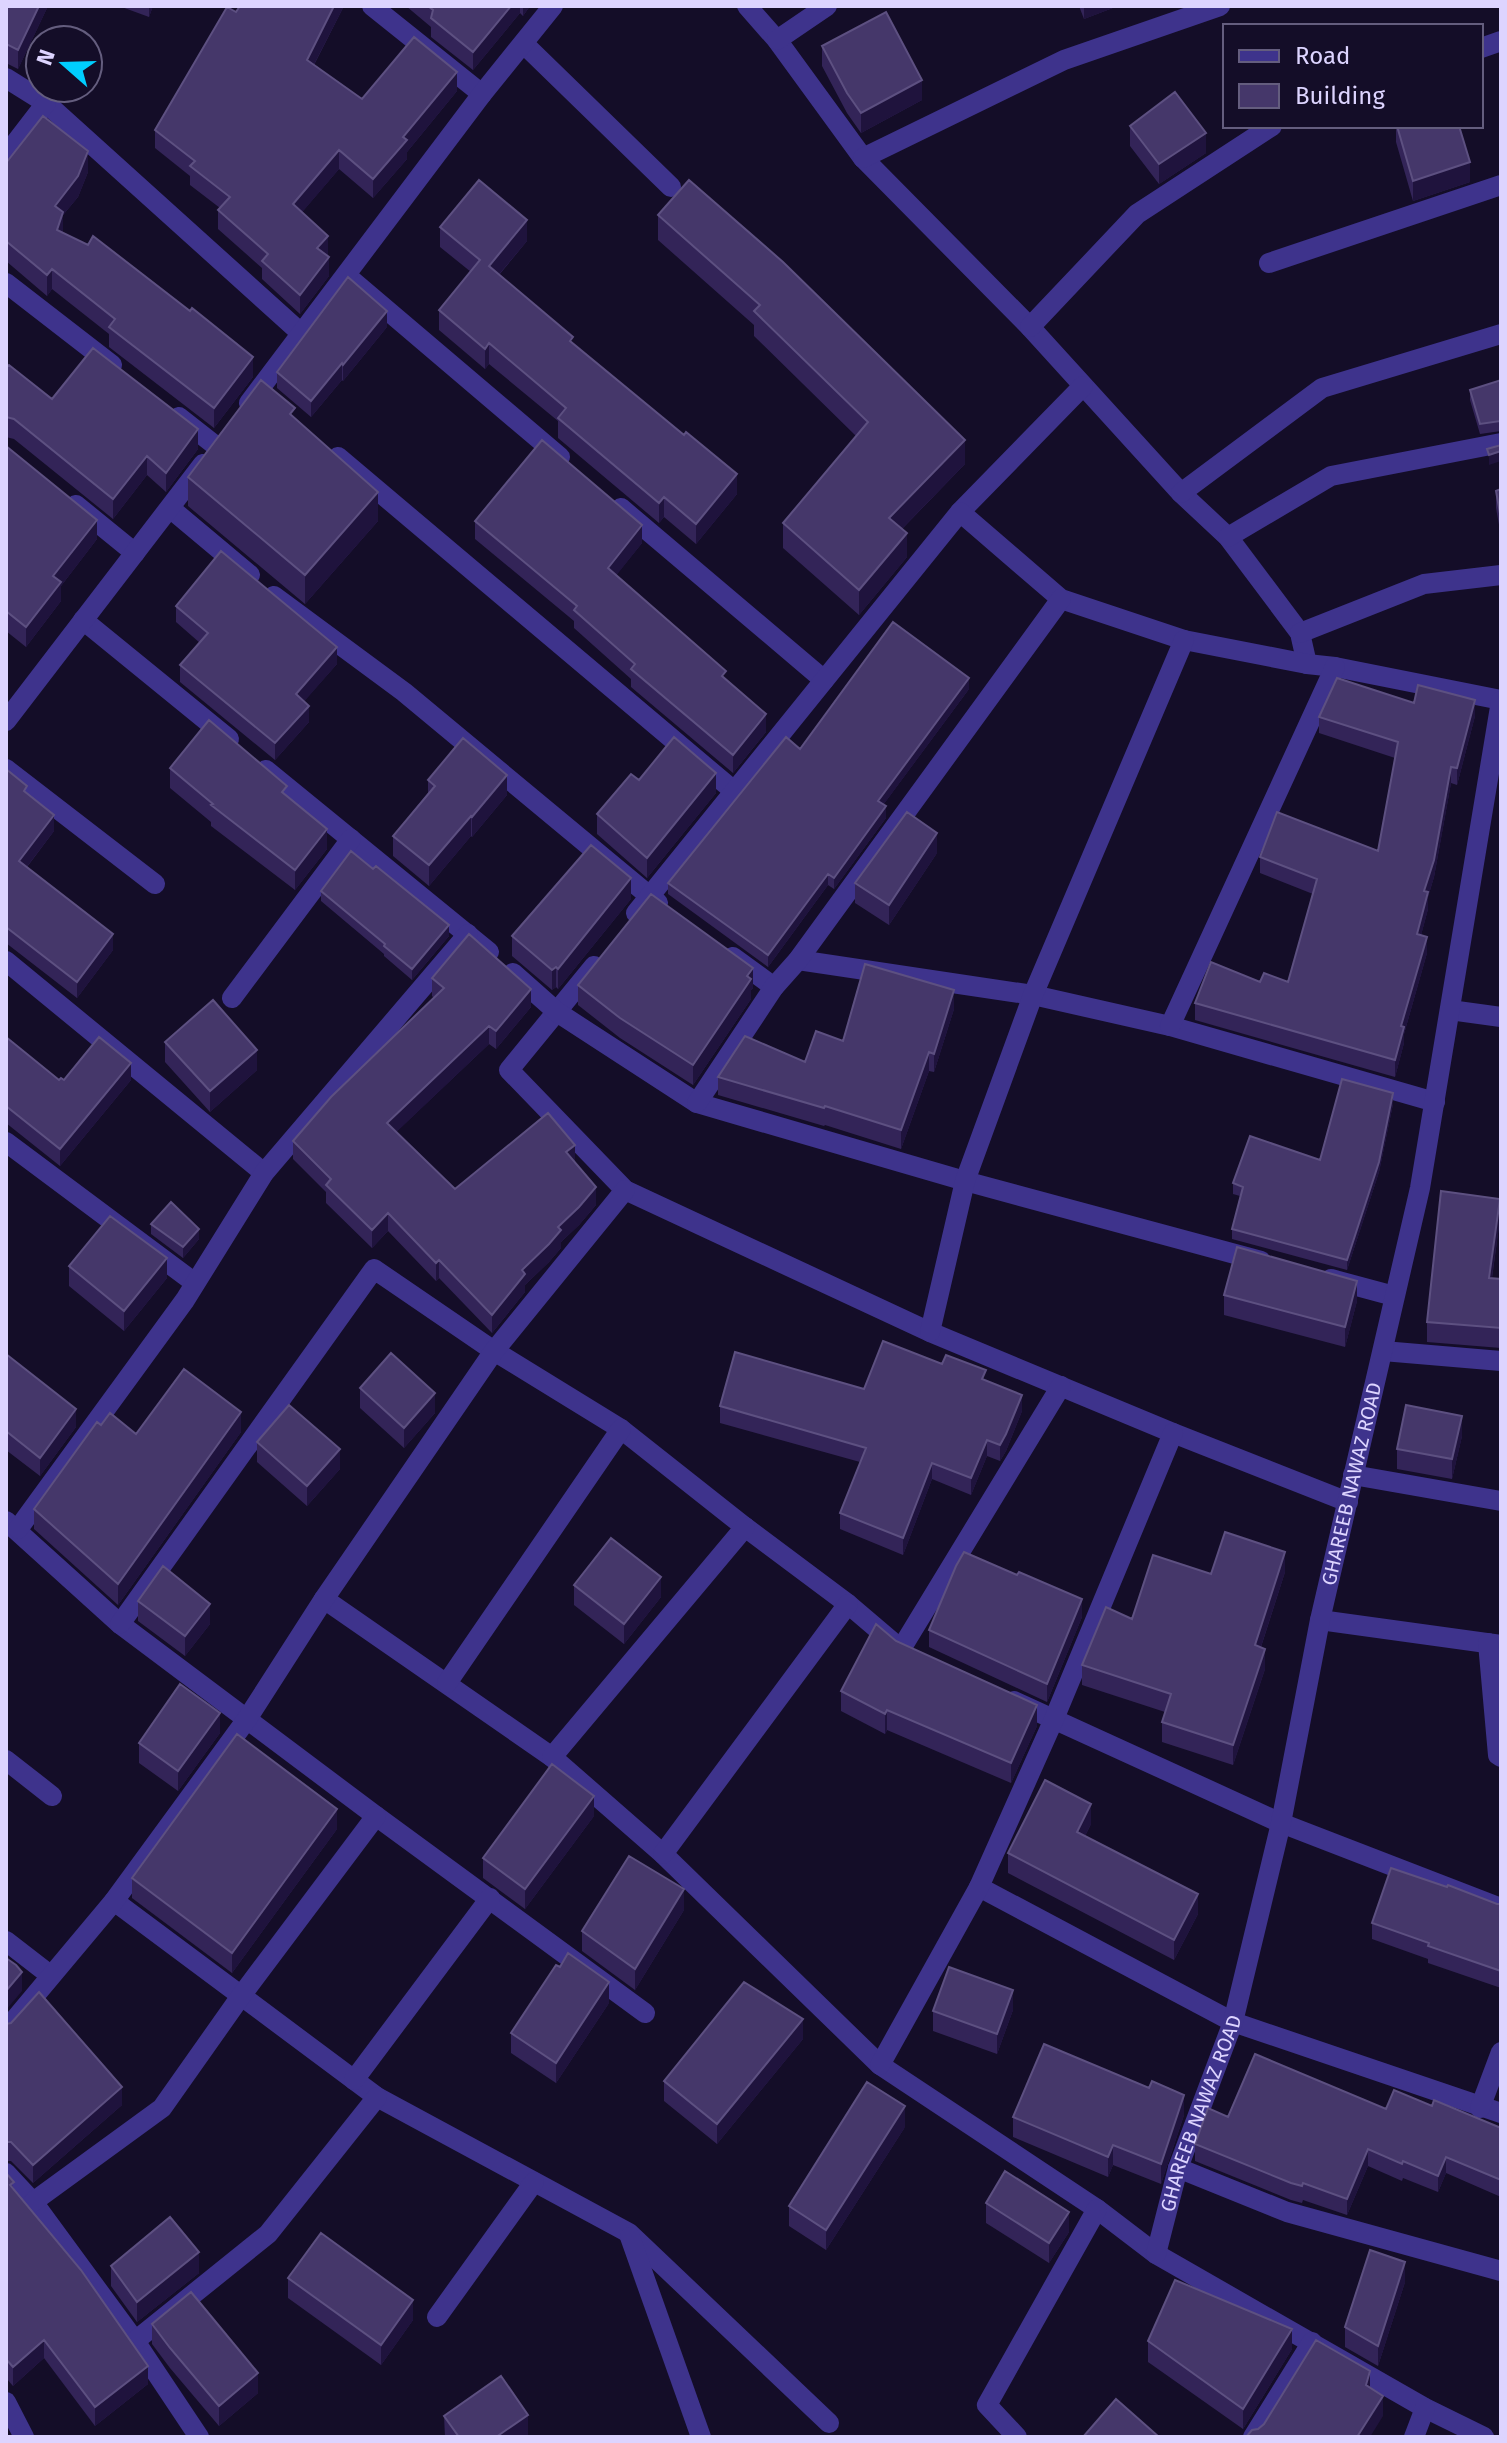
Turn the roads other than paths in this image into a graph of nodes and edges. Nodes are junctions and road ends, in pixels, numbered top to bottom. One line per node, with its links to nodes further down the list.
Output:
1 (372, 6): 10 (street)
2 (553, 6): 7 (street)
3 (747, 6): 6 (street)
4 (827, 6): 6 (street)
5 (1220, 6): 15 (street)
6 (777, 40): 15 (street)
7 (524, 44): 10 (street); 17 (street)
8 (6, 78): 9 (street)
9 (24, 89)
10 (482, 94): 19 (street)
11 (45, 104): 14 (street)
12 (47, 104): 22 (street)
13 (1269, 128): 21 (street)
14 (6, 155)
15 (863, 158): 21 (street)
16 (1501, 185): 18 (street)
17 (671, 187)
18 (1269, 263)
19 (347, 276): 22 (street); 30 (street)
20 (6, 283): 24 (street)
21 (1030, 327): 25 (street)
22 (302, 334): 27 (street)
23 (1501, 334): 31 (street)
24 (130, 379)
25 (1083, 386): 31 (street); 35 (street)
26 (167, 408): 27 (street)
27 (225, 435): 34 (street)
28 (320, 442): 49 (street)
29 (1501, 443): 36 (street)
30 (574, 468)
31 (1181, 493): 36 (street)
32 (65, 496): 37 (street)
33 (609, 498): 45 (street)
34 (170, 508): 37 (street); 52 (street)
35 (960, 512): 39 (street); 45 (street)
36 (1228, 537): 41 (street)
37 (135, 553): 40 (street)
38 (1501, 575): 41 (street)
39 (1061, 599): 42 (street); 58 (street)
40 (83, 620): 47 (street); 50 (street)
41 (1300, 633): 43 (street)
42 (1184, 640): 43 (street); 61 (street)
43 (1307, 664): 44 (street)
44 (1335, 667): 46 (street); 66 (street)
45 (824, 680): 49 (street)
46 (1501, 700): 63 (street, GHAREEB NAWAZ ROAD)
47 (6, 721)
48 (6, 769): 51 (street)
49 (734, 791): 52 (street)
50 (351, 839): 55 (street); 62 (street)
51 (155, 884)
52 (650, 896): 53 (street); 54 (street)
53 (675, 915)
54 (622, 931)
55 (468, 934): 64 (street); 70 (street)
56 (712, 942): 60 (street)
57 (603, 954): 64 (street)
58 (798, 960): 60 (street); 61 (street)
59 (6, 961): 70 (street)
60 (774, 987): 68 (street)
61 (1033, 995): 66 (street); 71 (street)
62 (232, 998)
63 (1450, 1010): 65 (street); 67 (street, GHAREEB NAWAZ ROAD)
64 (557, 1012): 68 (street); 72 (street)
65 (1501, 1017)
66 (1170, 1026): 67 (street)
67 (1435, 1102): 76 (street, GHAREEB NAWAZ ROAD)
68 (697, 1103): 71 (street)
69 (6, 1142): 75 (street)
70 (264, 1173): 75 (street)
71 (965, 1181): 73 (street); 77 (street)
72 (625, 1190): 77 (street); 78 (street)
73 (1287, 1268)
74 (1318, 1276): 76 (street)
75 (195, 1283): 87 (street)
76 (1394, 1296): 79 (street, GHAREEB NAWAZ ROAD)
77 (930, 1332): 81 (street)
78 (494, 1351): 82 (street); 89 (street); 92 (street)
79 (1383, 1351): 80 (street); 84 (street, GHAREEB NAWAZ ROAD)
80 (1501, 1361)
81 (1061, 1386): 83 (street); 90 (street)
82 (621, 1429): 88 (street); 94 (street)
83 (1173, 1433): 86 (street); 97 (street)
84 (1353, 1475): 85 (street); 86 (street, GHAREEB NAWAZ ROAD)
85 (1501, 1501)
86 (1348, 1502): 91 (street, GHAREEB NAWAZ ROAD)
87 (12, 1525): 92 (street)
88 (745, 1527): 90 (street); 98 (street)
89 (324, 1599): 94 (street); 96 (street)
90 (848, 1604): 104 (street)
91 (1320, 1620): 93 (street); 103 (street, GHAREEB NAWAZ ROAD)
92 (120, 1624): 96 (street)
93 (1495, 1644): 99 (street)
94 (447, 1683): 98 (street)
95 (998, 1694): 97 (street)
96 (247, 1719): 102 (street); 107 (street)
97 (1054, 1719): 103 (street); 105 (street)
98 (552, 1757): 104 (street)
99 (1501, 1757)
100 (6, 1760): 101 (street)
101 (52, 1796)
102 (376, 1816): 106 (street); 111 (street)
103 (1281, 1823): 108 (street); 113 (street, GHAREEB NAWAZ ROAD)
104 (663, 1854): 116 (street)
105 (979, 1887): 113 (street); 116 (street)
106 (490, 1898): 112 (street); 117 (street)
107 (114, 1901): 110 (street); 111 (street)
108 (1501, 1908)
109 (6, 1941): 110 (street)
110 (50, 1975): 114 (street)
111 (241, 1996): 117 (street); 124 (street)
112 (645, 2013)
113 (1233, 2022): 119 (street); 121 (street, GHAREEB NAWAZ ROAD)
114 (6, 2030)
115 (1501, 2052): 119 (street)
116 (880, 2065): 125 (street)
117 (354, 2080): 118 (street)
118 (377, 2097): 123 (street); 130 (street)
119 (1480, 2108): 120 (street)
120 (1501, 2113)
121 (1178, 2168): 127 (street, GHAREEB NAWAZ ROAD); 128 (street)
122 (6, 2173): 124 (street)
123 (534, 2182): 126 (street); 129 (street)
124 (33, 2202): 130 (street)
125 (1097, 2209): 127 (street); 138 (street)
126 (629, 2233): 134 (street); 137 (street)
127 (1156, 2254): 131 (street)
128 (1501, 2271)
129 (437, 2317)
130 (135, 2341): 136 (street)
131 (1312, 2342): 133 (street); 139 (street)
132 (6, 2402): 135 (street)
133 (1425, 2408): 140 (street); 141 (street)
134 (829, 2423)
135 (24, 2437)
136 (199, 2437)
137 (701, 2437)
138 (1017, 2437)
139 (1253, 2437)
140 (1414, 2437)
141 (1484, 2437)

